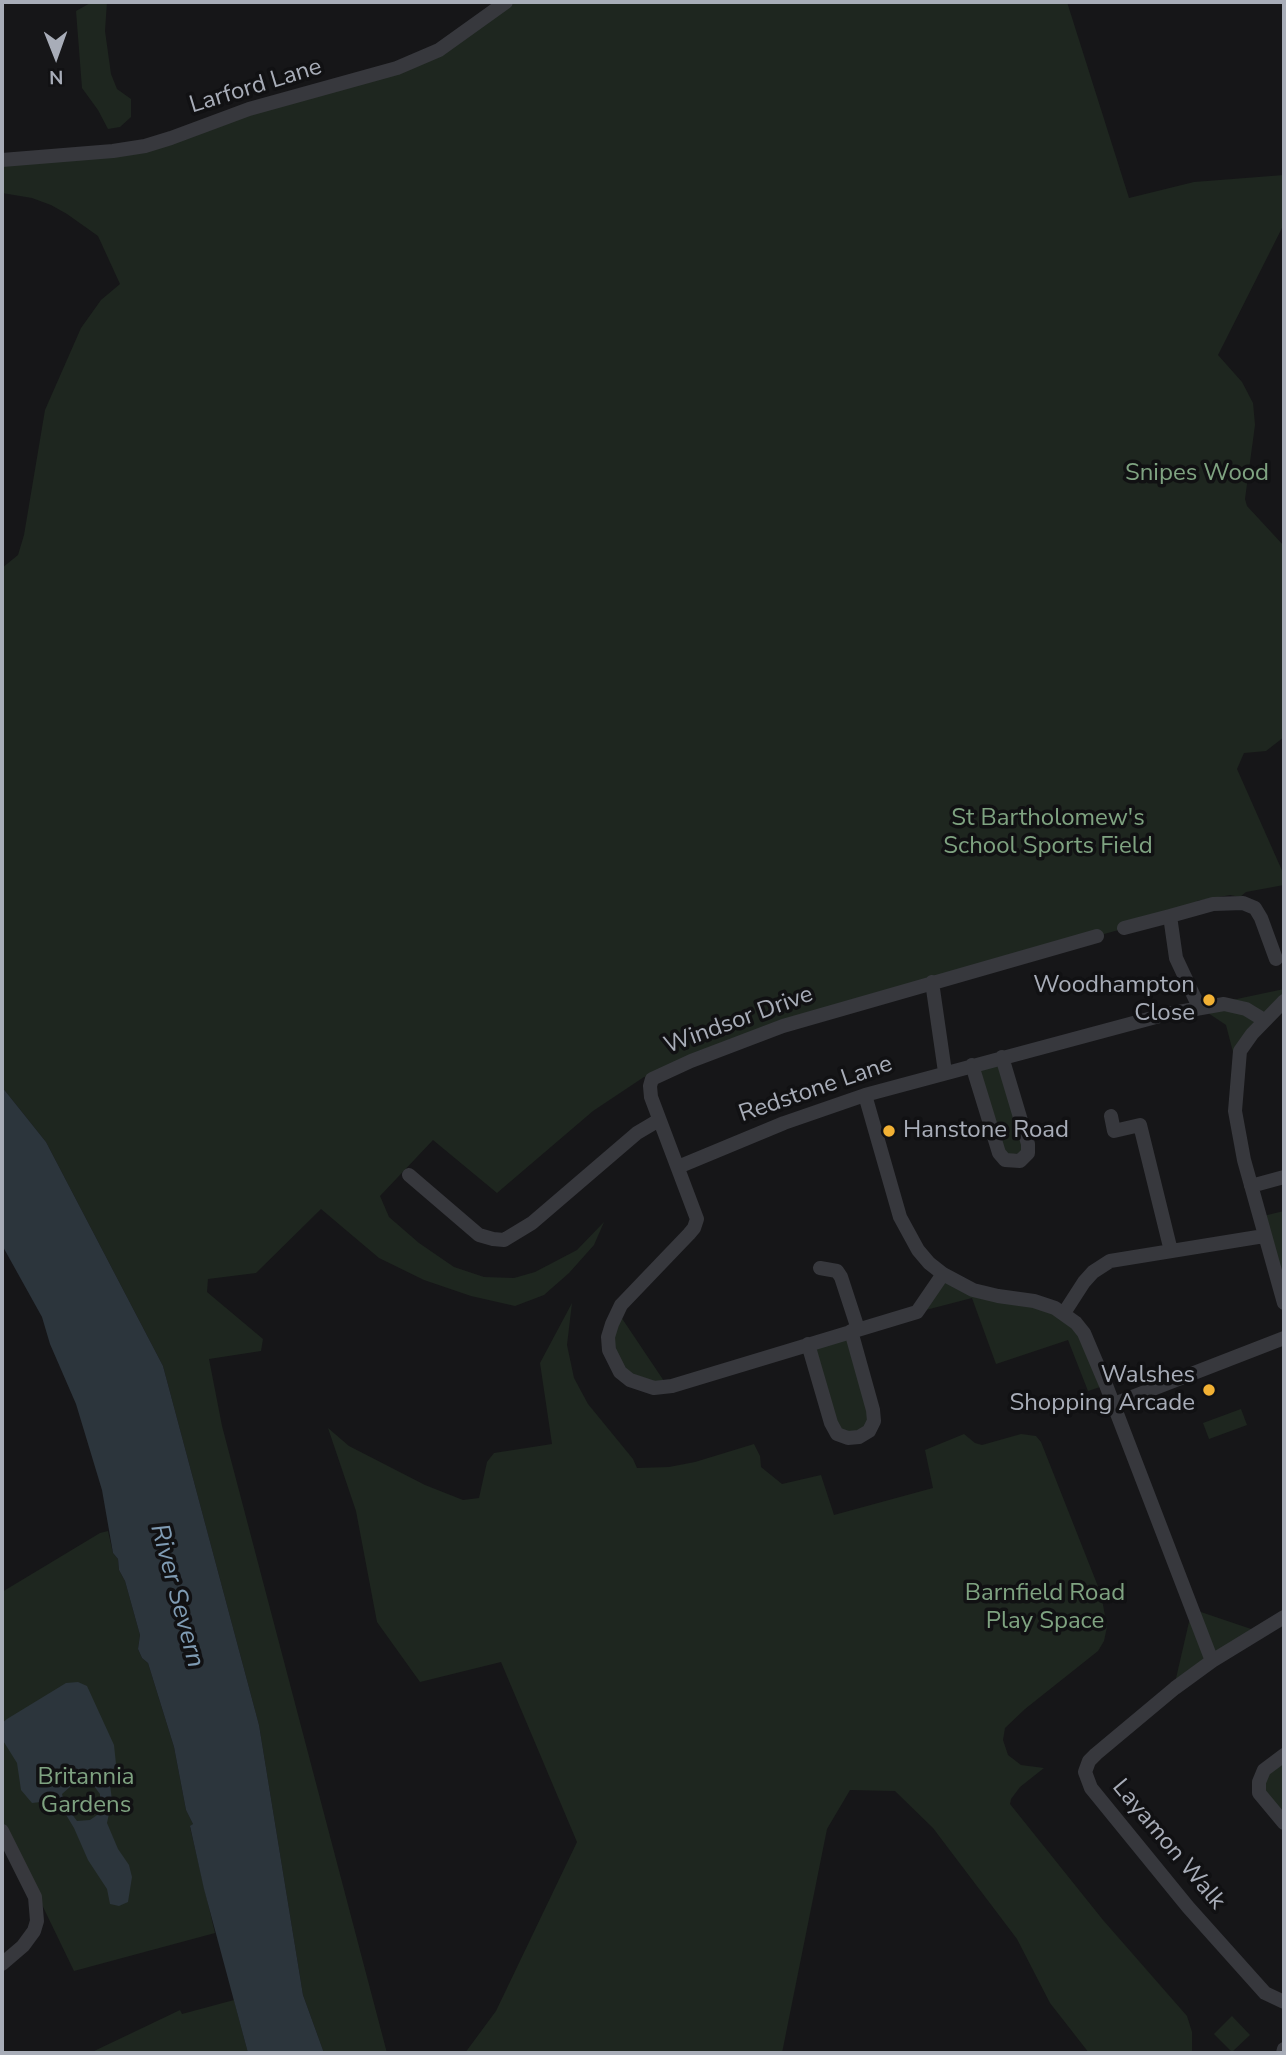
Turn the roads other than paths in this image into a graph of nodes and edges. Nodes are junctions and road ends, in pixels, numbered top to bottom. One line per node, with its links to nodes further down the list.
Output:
1 (506, 2): 2 (street, Larford Lane)
2 (2, 160)
3 (1170, 916): 4 (street); 6 (street); 9 (street)
4 (1124, 928)
5 (1097, 936): 7 (street, Windsor Drive)
6 (1276, 959)
7 (932, 982): 13 (street); 16 (street, Windsor Drive)
8 (1284, 1001): 10 (street)
9 (1199, 1007): 10 (street, Redstone Lane); 11 (street, Redstone Lane)
10 (1264, 1020): 20 (street)
11 (1002, 1057): 12 (street, Redstone Lane); 12 (street)
12 (972, 1065): 13 (street, Redstone Lane)
13 (945, 1072): 14 (street, Redstone Lane)
14 (865, 1095): 17 (street, Redstone Lane); 24 (street)
15 (1111, 1116): 22 (street)
16 (659, 1120): 17 (street, Windsor Drive); 18 (street)
17 (678, 1167): 29 (street, Windsor Drive)
18 (409, 1175)
19 (1284, 1177): 20 (street)
20 (1251, 1186): 21 (street)
21 (1264, 1236): 22 (street); 25 (street)
22 (1171, 1251): 26 (street)
23 (820, 1268): 27 (street)
24 (943, 1274): 26 (street); 27 (street)
25 (1284, 1303)
26 (1064, 1313): 30 (street)
27 (854, 1330): 29 (street); 29 (street)
28 (1284, 1338): 30 (street)
29 (808, 1344)
30 (1114, 1404): 32 (street)
31 (1284, 1617): 32 (street, Layamon Walk)
32 (1212, 1661): 38 (street, Layamon Walk)
33 (1284, 1755): 34 (street)
34 (1284, 1823)
35 (2, 1831): 36 (street)
36 (8, 1858): 37 (street)
37 (2, 1964)
38 (1265, 1993): 39 (street, Layamon Walk); 40 (street)
39 (1284, 2002)
40 (1284, 2015)

